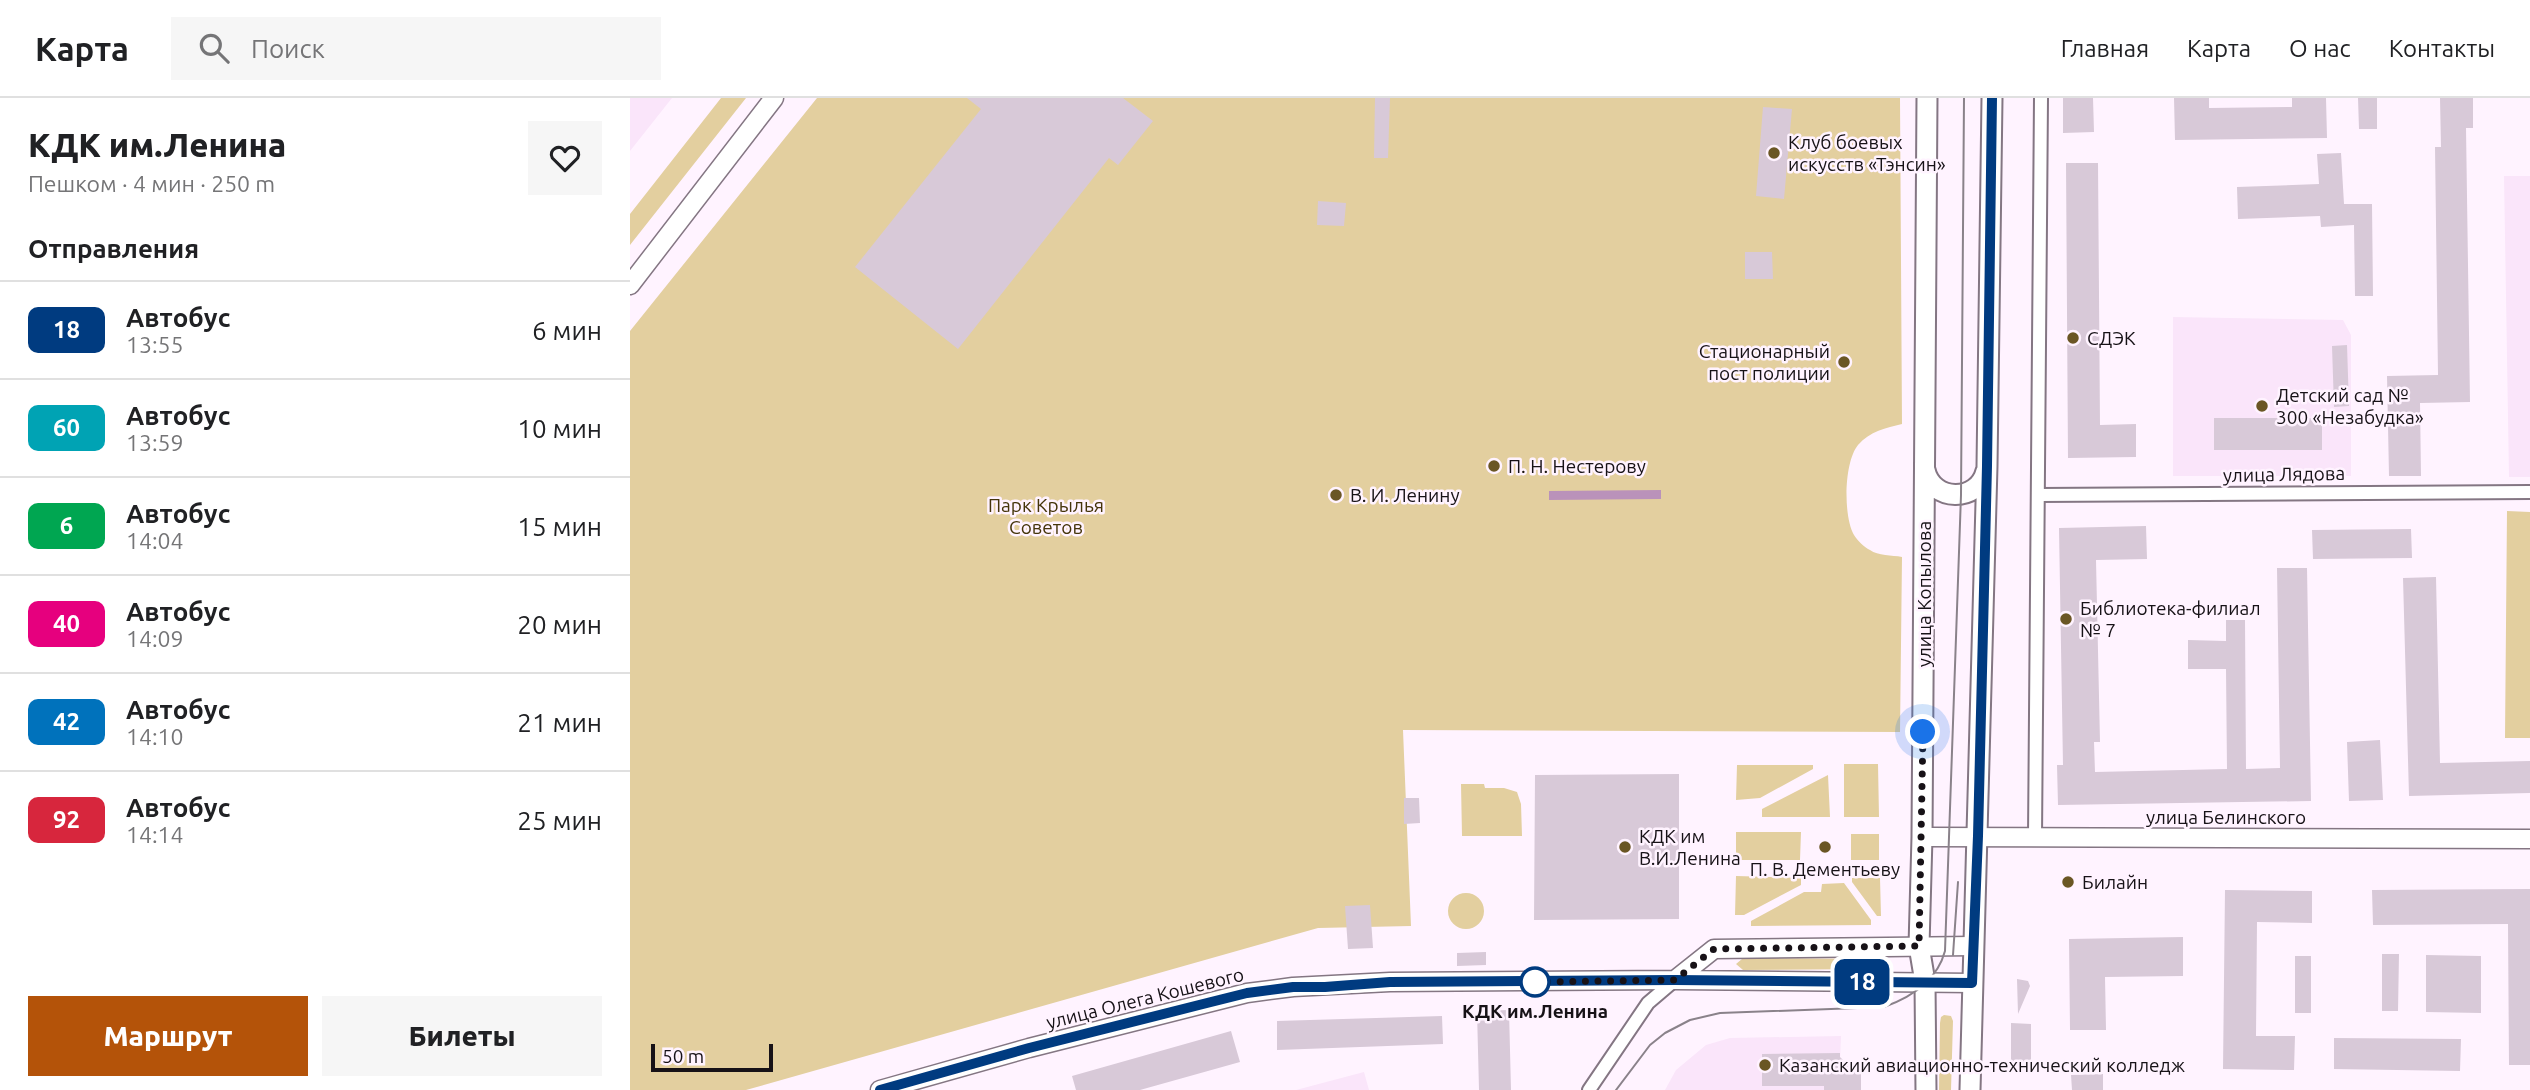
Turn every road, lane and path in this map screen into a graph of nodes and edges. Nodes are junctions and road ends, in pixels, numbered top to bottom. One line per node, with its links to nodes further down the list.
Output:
1 (774, 98): 5 (street)
2 (1927, 98): 6 (main road, улица Копылова)
3 (1992, 98): 7 (main road)
4 (2041, 98): 9 (street)
5 (630, 285)
6 (1924, 466): 7 (main road); 11 (main road, улица Копылова)
7 (1987, 466): 10 (main road)
8 (2530, 492): 9 (street, улица Лядова)
9 (2039, 495): 12 (street)
10 (1978, 836): 11 (street, улица Белинского); 12 (street, улица Белинского); 15 (main road)
11 (1923, 837): 14 (main road, улица Копылова)
12 (2035, 837): 13 (street, улица Белинского)
13 (2530, 839)
14 (1919, 946): 15 (street); 16 (street); 17 (main road, улица Копылова)
15 (1973, 946): 18 (main road)
16 (1675, 980): 17 (street, улица Олега Кошевого); 19 (street, улица Олега Кошевого); 20 (street)
17 (1925, 982): 18 (street, улица Олега Кошевого); 21 (main road, улица Копылова)
18 (1972, 983): 22 (main road)
19 (880, 1090)
20 (1589, 1090)
21 (1926, 1090)
22 (1970, 1090)

